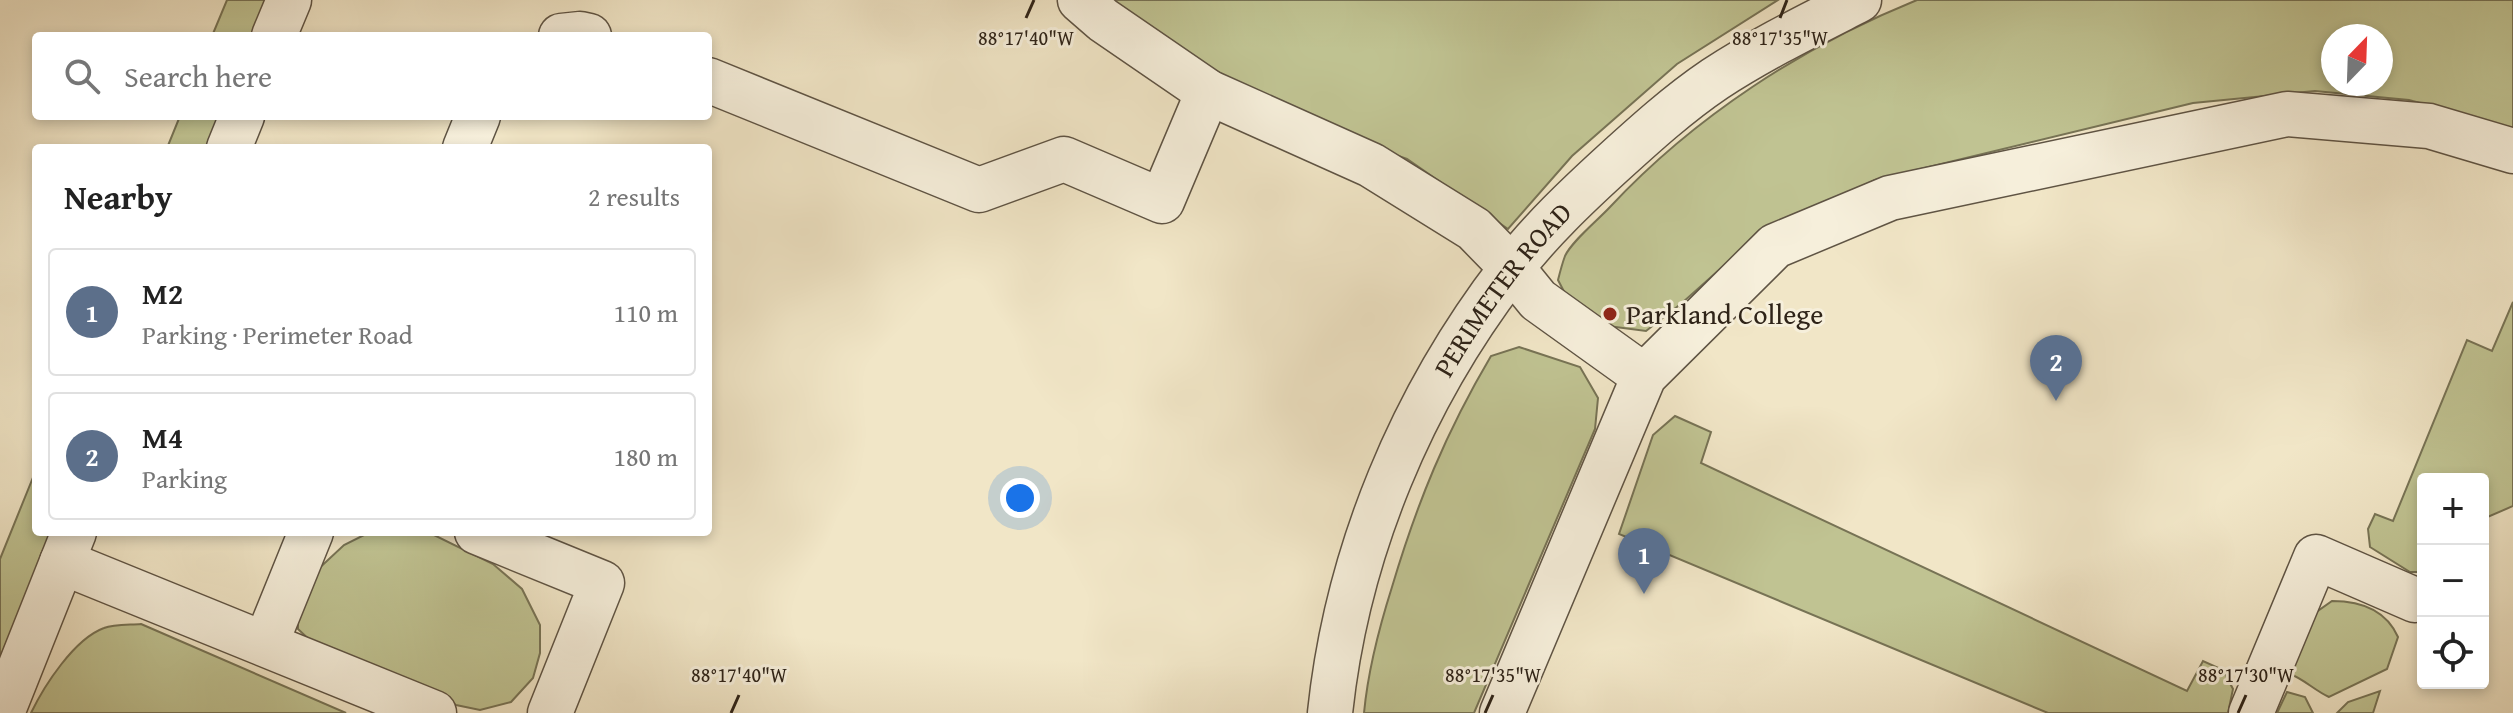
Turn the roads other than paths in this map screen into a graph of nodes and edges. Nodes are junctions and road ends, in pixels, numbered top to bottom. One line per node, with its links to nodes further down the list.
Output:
1 (289, 0): 4 (street)
2 (1080, 0): 6 (street)
3 (1859, 0): 12 (street, PERIMETER ROAD)
4 (276, 32)
5 (712, 82): 6 (street)
6 (1208, 92): 12 (street)
7 (240, 120): 9 (street)
8 (476, 120): 10 (street)
9 (231, 144)
10 (467, 144)
11 (2513, 151): 13 (street)
12 (1512, 268): 13 (street); 22 (street, PERIMETER ROAD)
13 (1644, 376): 23 (street)
14 (309, 536): 18 (street)
15 (487, 536): 21 (street)
16 (68, 547): 18 (street); 19 (street)
17 (2415, 600): 24 (street)
18 (266, 643): 20 (street)
19 (2, 713)
20 (434, 713)
21 (550, 713)
22 (1330, 713)
23 (1502, 713)
24 (2251, 713)

